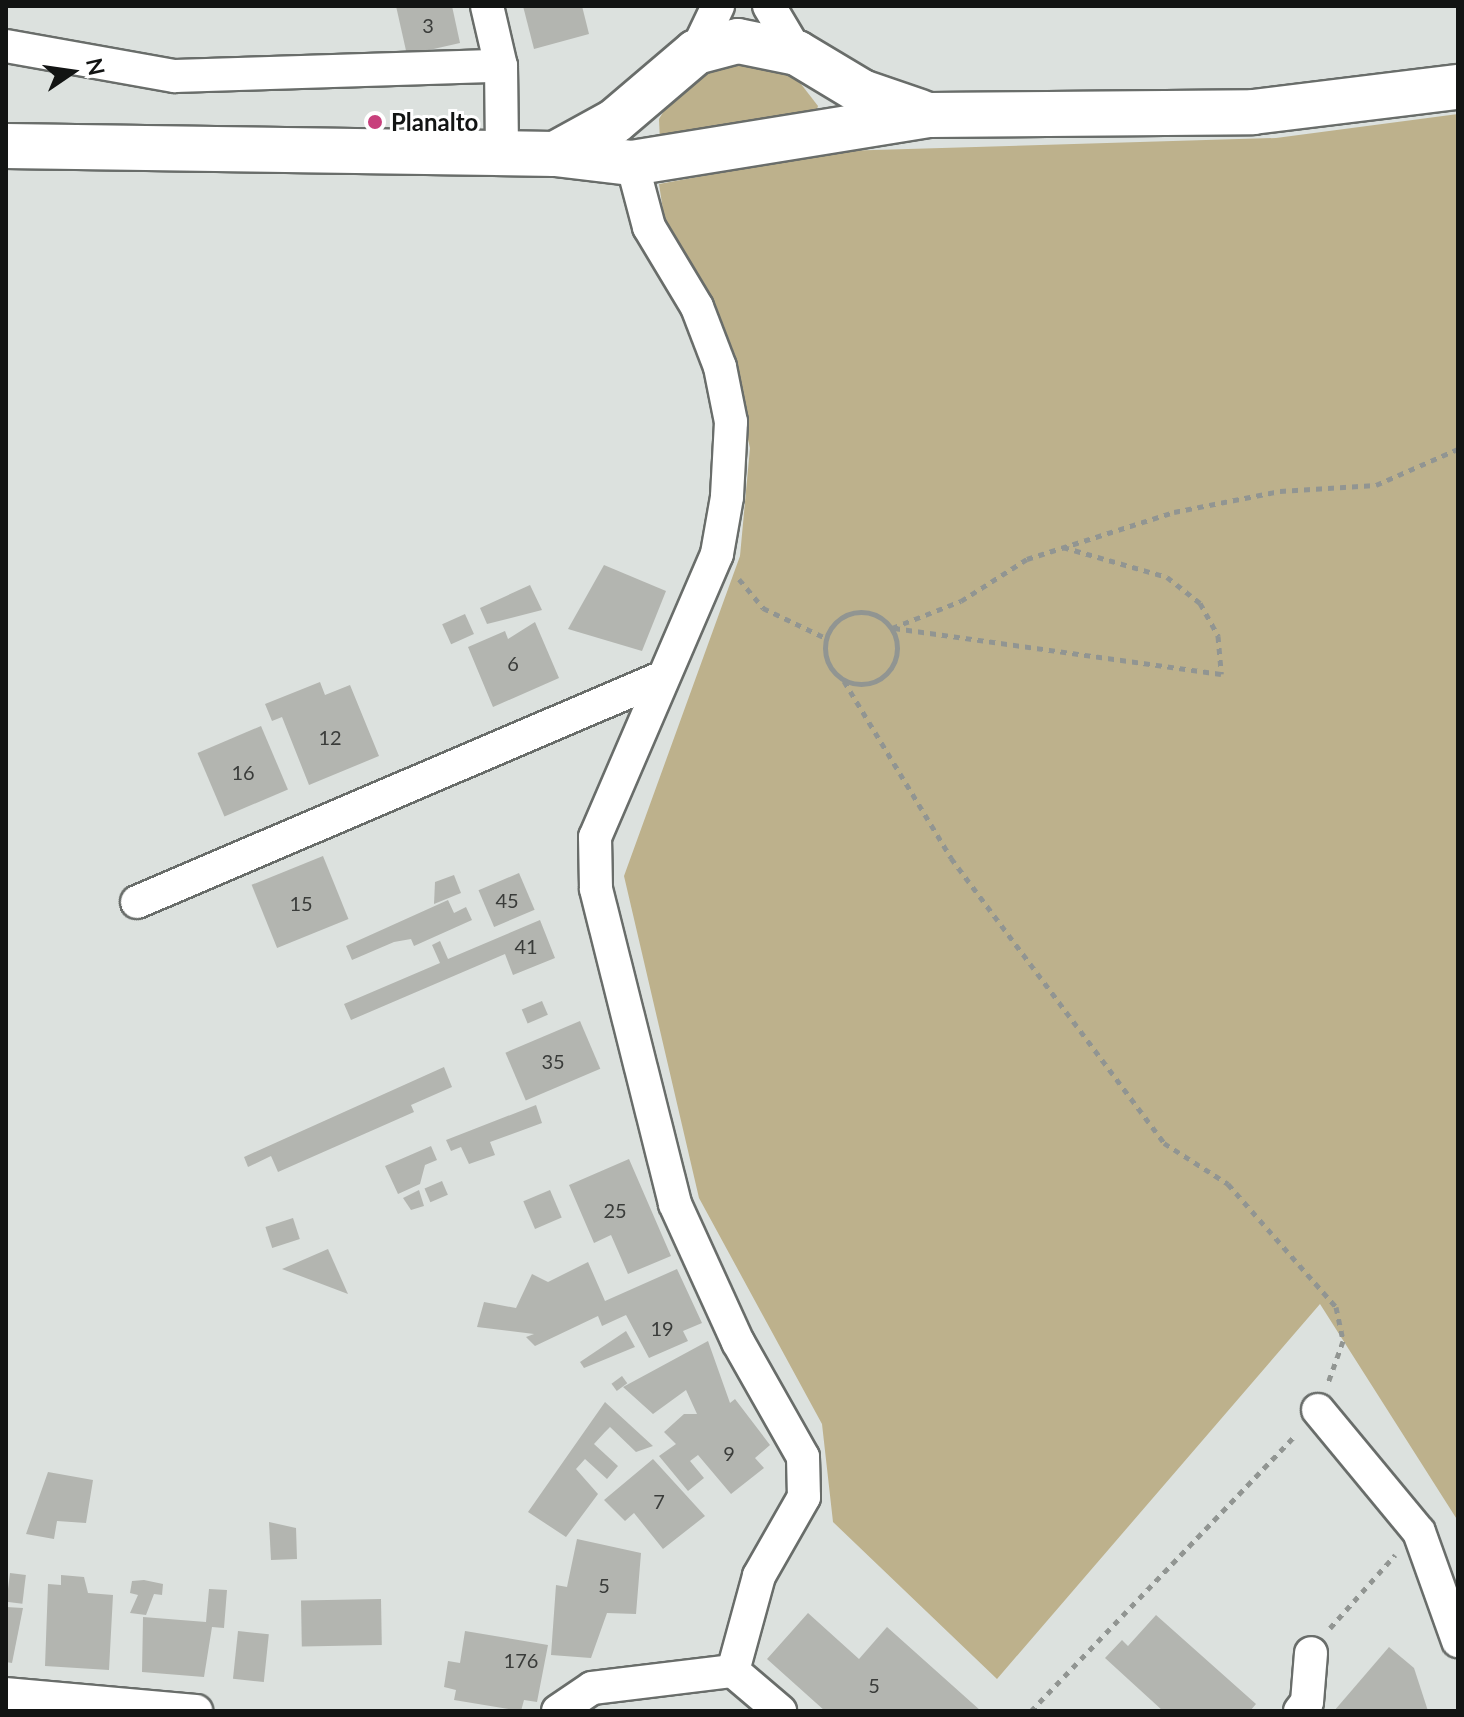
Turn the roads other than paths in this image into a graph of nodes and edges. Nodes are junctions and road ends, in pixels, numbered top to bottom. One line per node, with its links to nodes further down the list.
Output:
1 (487, 6): 7 (street)
2 (718, 6): 5 (street)
3 (769, 6): 6 (street)
4 (6, 46): 7 (street)
5 (696, 52): 6 (street); 9 (street)
6 (813, 64): 10 (street); 11 (street)
7 (501, 66): 13 (street)
8 (1458, 87): 10 (street)
9 (645, 92): 14 (street); 15 (street)
10 (930, 115): 11 (street)
11 (827, 129): 15 (street)
12 (6, 146): 13 (street)
13 (502, 154): 14 (street)
14 (555, 154): 15 (street)
15 (632, 163): 16 (street)
16 (661, 678): 17 (street); 21 (street)
17 (137, 902)
18 (1318, 1410): 19 (street)
19 (1458, 1641)
20 (1311, 1653): 26 (street)
21 (733, 1671): 24 (street); 25 (street)
22 (6, 1694): 23 (street)
23 (196, 1711)
24 (558, 1711)
25 (780, 1711)
26 (1300, 1711)

